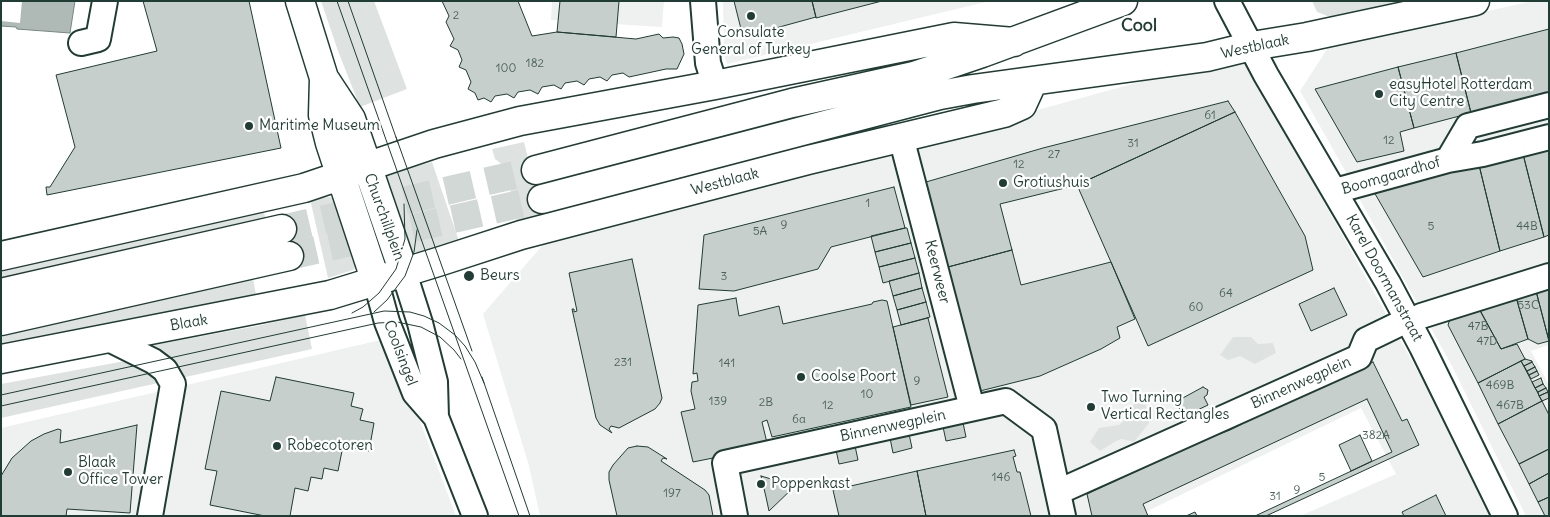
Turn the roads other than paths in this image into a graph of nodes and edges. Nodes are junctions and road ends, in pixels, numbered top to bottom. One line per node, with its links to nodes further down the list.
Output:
1 (105, 1): 8 (street)
2 (300, 1): 10 (main road)
3 (703, 1): 12 (street)
4 (1123, 1): 7 (main road)
5 (1227, 1): 9 (street, Karel Doormanstraat)
6 (1476, 1): 9 (main road, Westblaak)
7 (1014, 42): 12 (main road); 18 (main road)
8 (81, 43)
9 (1252, 46): 11 (main road, Westblaak); 20 (street, Karel Doormanstraat)
10 (324, 78): 17 (main road); 19 (main road)
11 (1033, 81): 14 (main road, Westblaak); 21 (main road, Westblaak)
12 (715, 85): 17 (main road)
13 (1549, 105): 16 (street, Boomgaardhof)
14 (901, 137): 25 (main road, Westblaak); 34 (street, Keerweer)
15 (1549, 137): 16 (street, Boomgaardhof)
16 (1448, 160): 20 (street, Boomgaardhof)
17 (368, 167): 19 (main road, Churchillplein); 25 (main road, Churchillplein)
18 (536, 170)
19 (342, 177): 23 (main road); 27 (main road, Churchillplein)
20 (1335, 191): 40 (street, Karel Doormanstraat)
21 (542, 199)
22 (282, 229): 28 (main road)
23 (1, 256)
24 (289, 256): 30 (main road)
25 (404, 273): 27 (main road, Churchillplein); 35 (street, Coolsingel)
26 (1549, 276): 29 (street)
27 (376, 282): 32 (main road, Blaak); 35 (street, Coolsingel)
28 (1, 293)
29 (1421, 316)
30 (1, 321)
31 (1397, 325): 36 (street, Binnenwegplein)
32 (107, 338): 33 (main road, Blaak); 37 (street)
33 (1, 359)
34 (972, 408): 36 (street, Binnenwegplein); 39 (street, Binnenwegplein)
35 (436, 417): 38 (street, Coolsingel)
36 (1060, 502)
37 (150, 516)
38 (475, 516)
39 (735, 516)
40 (1505, 516)

